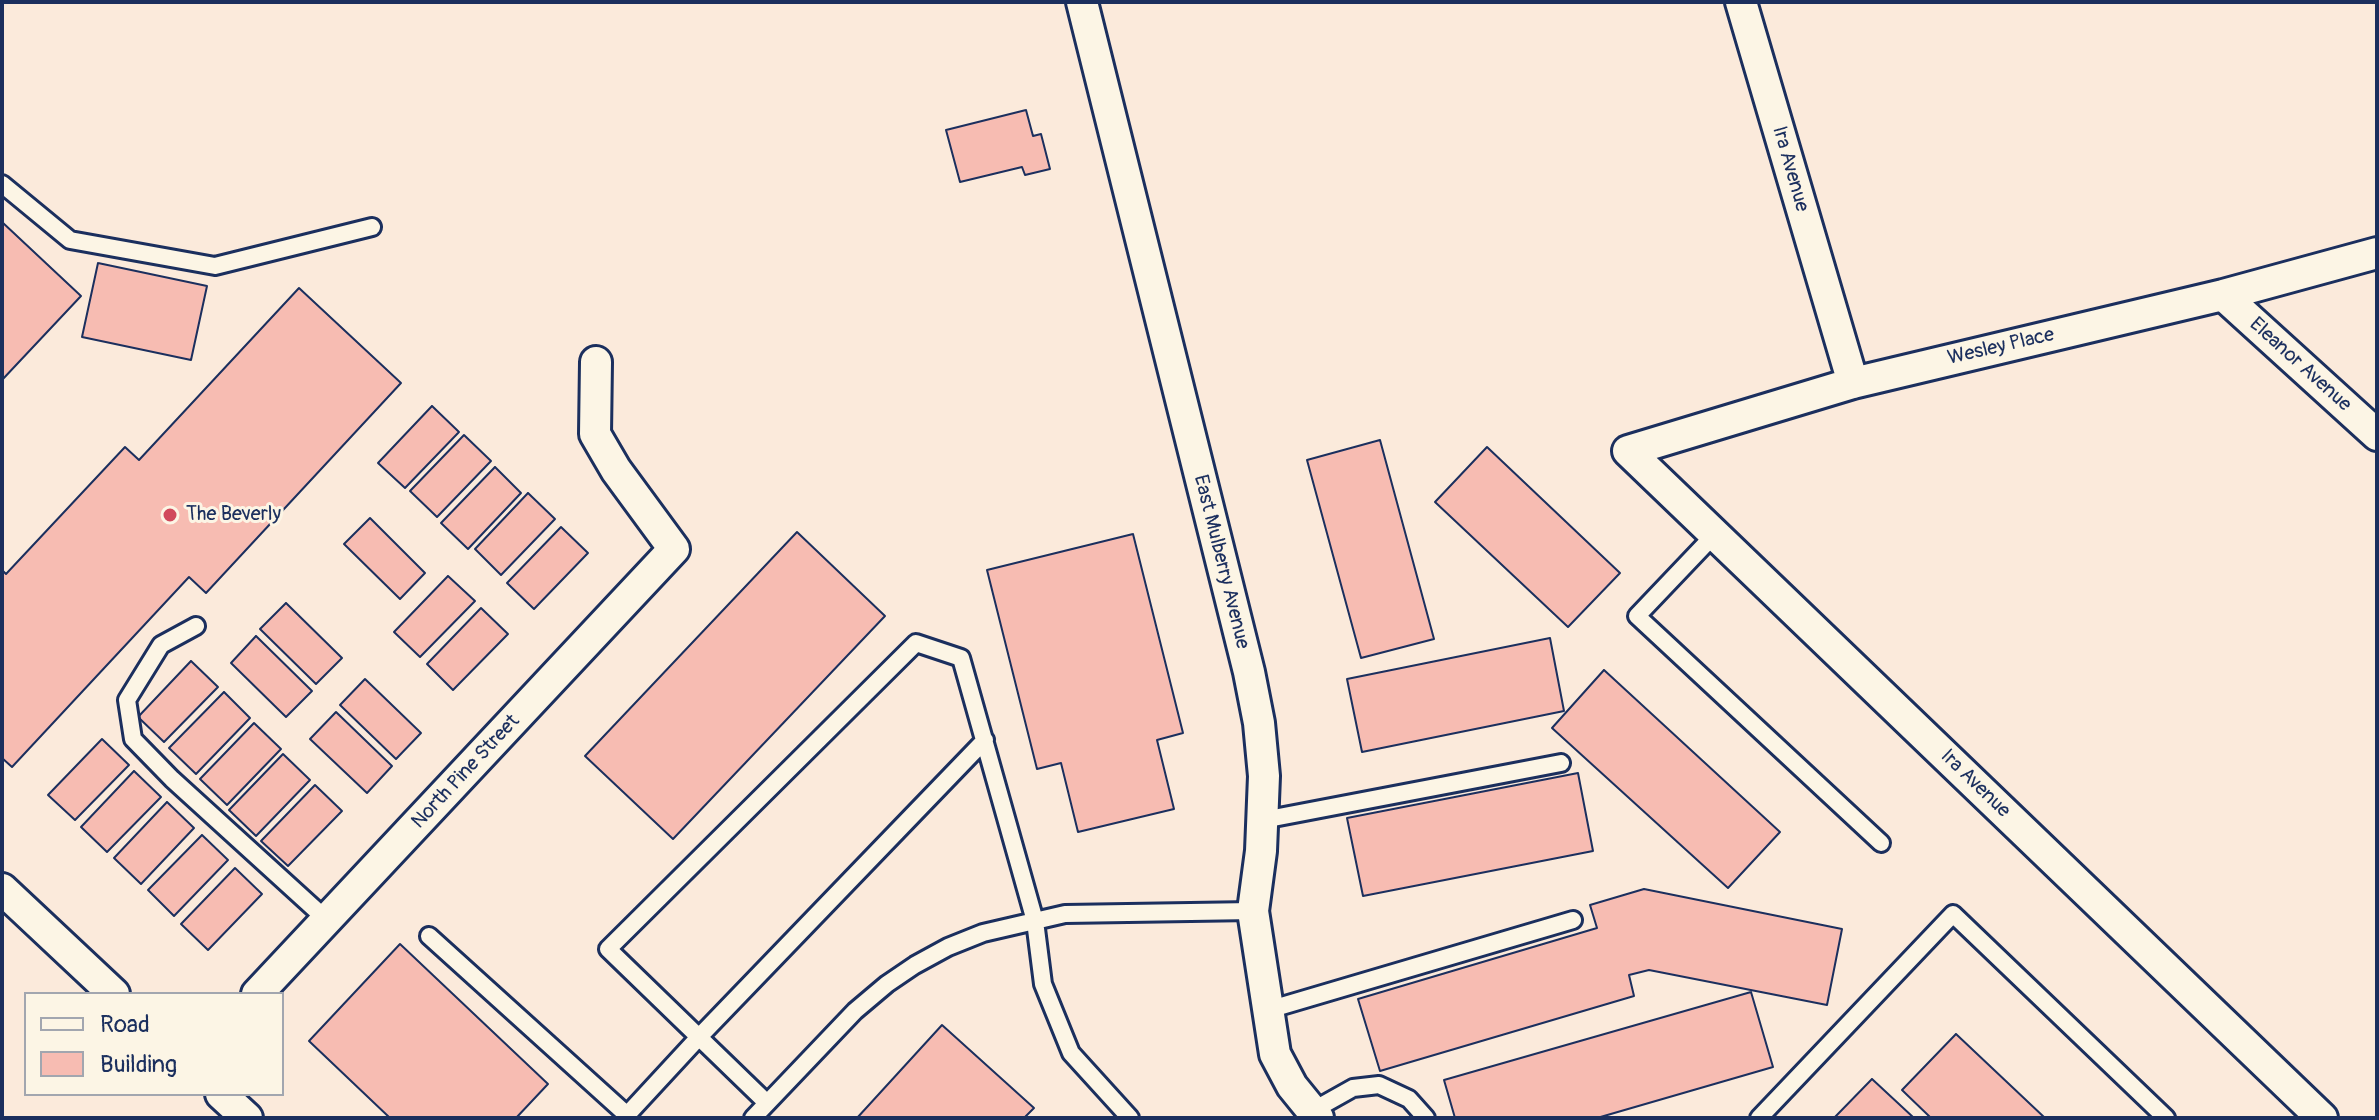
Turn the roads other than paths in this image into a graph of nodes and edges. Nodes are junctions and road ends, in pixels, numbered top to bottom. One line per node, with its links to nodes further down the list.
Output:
1 (1082, 2): 15 (street, East Mulberry Avenue)
2 (1741, 2): 8 (street, Ira Avenue)
3 (2, 184): 4 (lane)
4 (372, 227)
5 (2377, 253): 6 (street, Wesley Place)
6 (2223, 295): 8 (street, Wesley Place); 9 (street, Eleanor Avenue)
7 (596, 362): 20 (street, North Pine Street)
8 (1853, 383): 10 (street, Wesley Place)
9 (2377, 435)
10 (1628, 451): 11 (street, Ira Avenue)
11 (1715, 534): 16 (lane); 36 (street, Ira Avenue)
12 (196, 626): 20 (lane)
13 (985, 740): 21 (lane); 26 (lane); 26 (lane)
14 (1561, 763): 15 (lane)
15 (1263, 820): 18 (street, East Mulberry Avenue)
16 (1881, 843)
17 (2, 889): 23 (street)
18 (1253, 911): 21 (lane); 25 (street, East Mulberry Avenue)
19 (1573, 920): 25 (lane)
20 (328, 921): 24 (street, North Pine Street)
21 (1035, 921): 28 (lane); 32 (lane)
22 (429, 936): 26 (lane)
23 (112, 992)
24 (259, 992)
25 (1268, 1010): 29 (street, East Mulberry Avenue)
26 (699, 1037): 28 (lane)
27 (223, 1096): 30 (street)
28 (767, 1103): 31 (lane)
29 (1315, 1114): 33 (lane)
30 (247, 1118)
31 (753, 1118)
32 (1130, 1118)
33 (1426, 1118)
34 (1759, 1118): 35 (lane)
35 (2166, 1118)
36 (2322, 1118)

